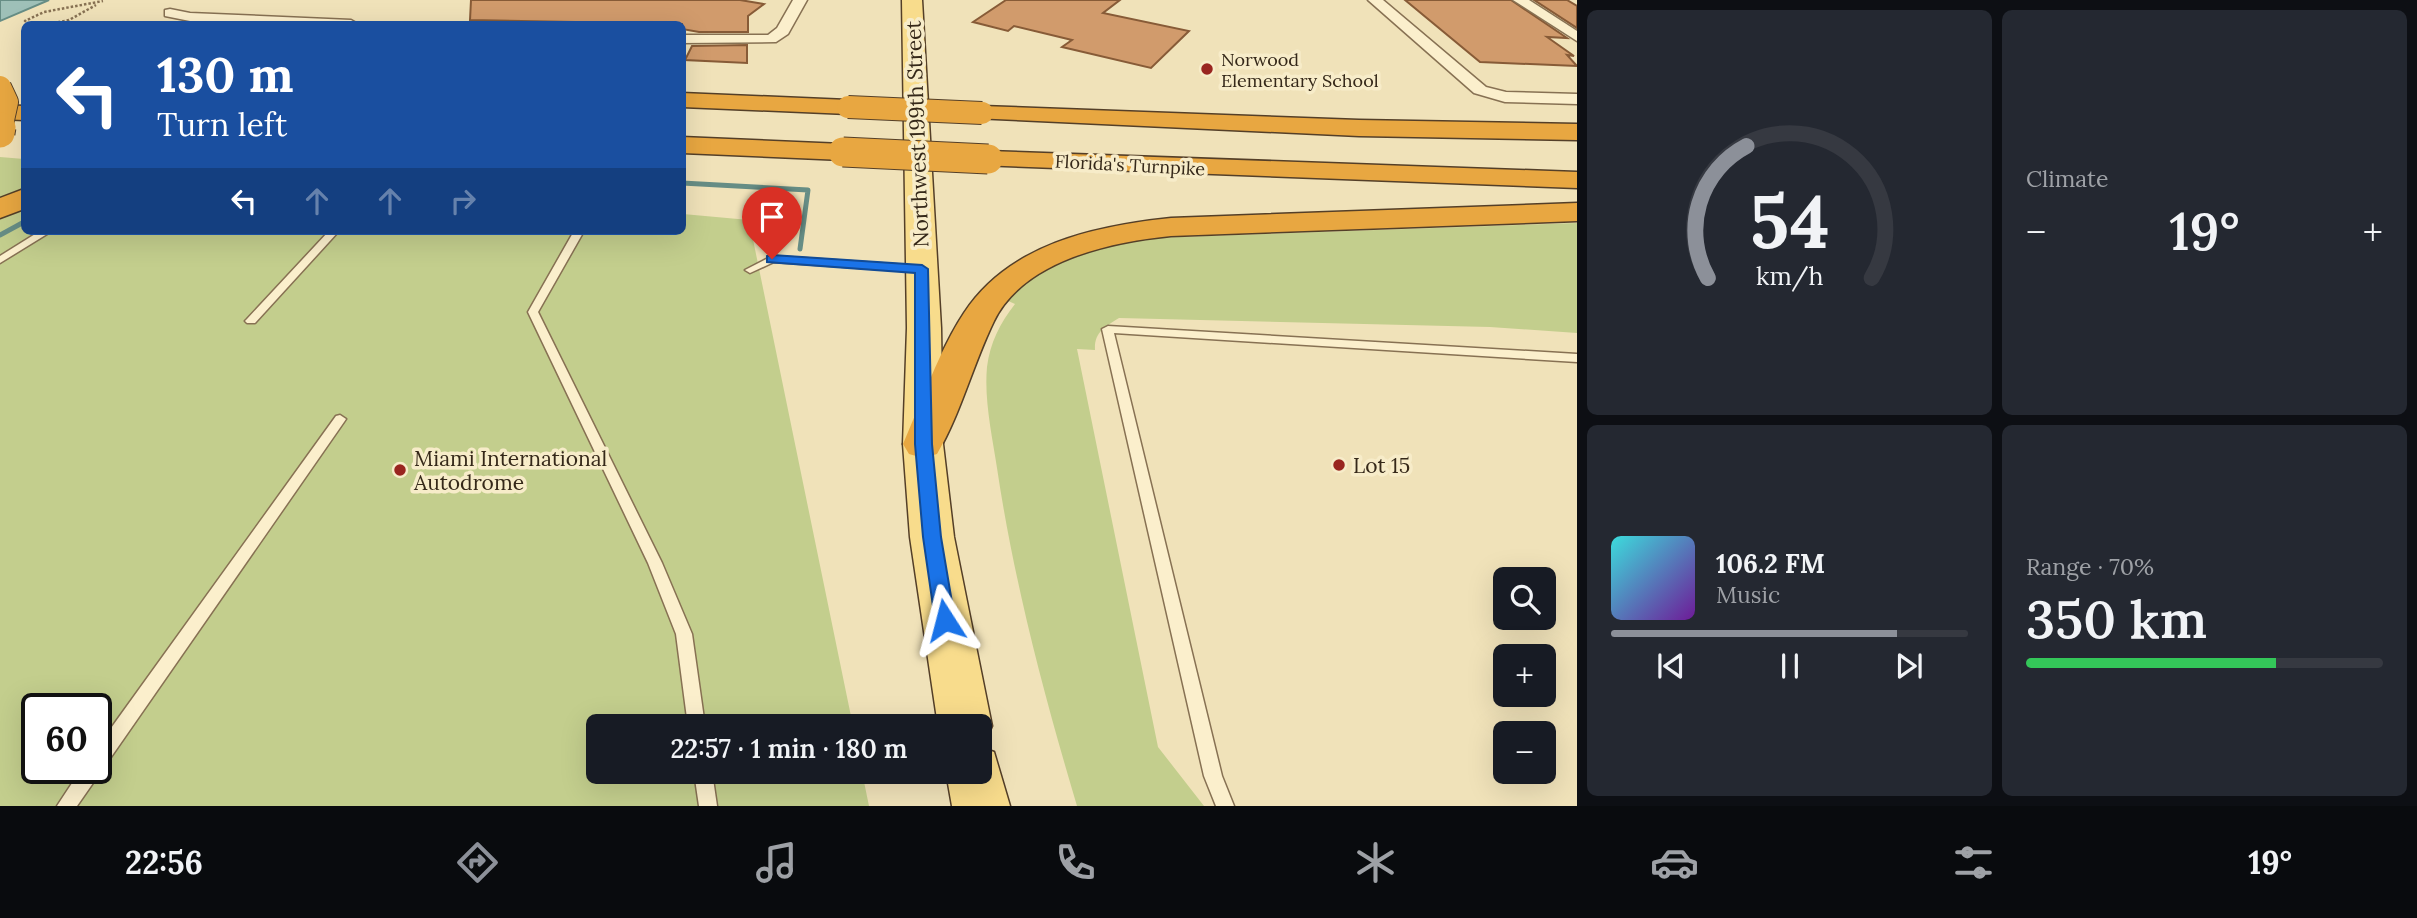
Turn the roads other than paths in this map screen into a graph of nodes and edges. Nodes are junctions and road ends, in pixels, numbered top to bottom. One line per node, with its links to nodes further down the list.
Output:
1 (190, 0): 6 (street)
2 (800, 0): 8 (street)
3 (912, 0): 32 (main road, Northwest 199th Street)
4 (1375, 0): 11 (street)
5 (1520, 0): 7 (street)
6 (282, 21)
7 (1577, 37)
8 (686, 39)
9 (0, 87): 10 (highway); 19 (highway, bridge)
10 (21, 89)
11 (1577, 99)
12 (686, 101): 18 (highway)
13 (0, 112): 14 (highway)
14 (21, 115)
15 (21, 116): 17 (highway)
16 (686, 119): 18 (highway, Florida's Turnpike)
17 (0, 122)
18 (846, 128): 21 (highway, Florida's Turnpike, bridge); 21 (highway, bridge); 22 (highway, Florida's Turnpike)
19 (0, 132)
20 (1577, 132): 21 (highway)
21 (985, 135): 23 (highway, Florida's Turnpike); 24 (highway, Florida's Turnpike)
22 (686, 145)
23 (1577, 152)
24 (1577, 180)
25 (21, 199): 26 (highway)
26 (0, 209)
27 (1577, 212): 37 (highway)
28 (41, 235): 31 (lane)
29 (330, 235): 34 (lane)
30 (577, 235): 38 (lane)
31 (0, 260)
32 (922, 269): 33 (lane); 37 (main road, Northwest 199th Street)
33 (750, 270)
34 (251, 321)
35 (1577, 358): 47 (lane)
36 (340, 419): 40 (lane)
37 (923, 444): 39 (main road, Northwest 199th Street)
38 (695, 714)
39 (963, 714)
40 (112, 741)
41 (82, 784): 44 (lane)
42 (705, 784): 45 (lane)
43 (976, 784): 46 (main road)
44 (66, 806)
45 (708, 806)
46 (981, 806)
47 (1225, 806)

